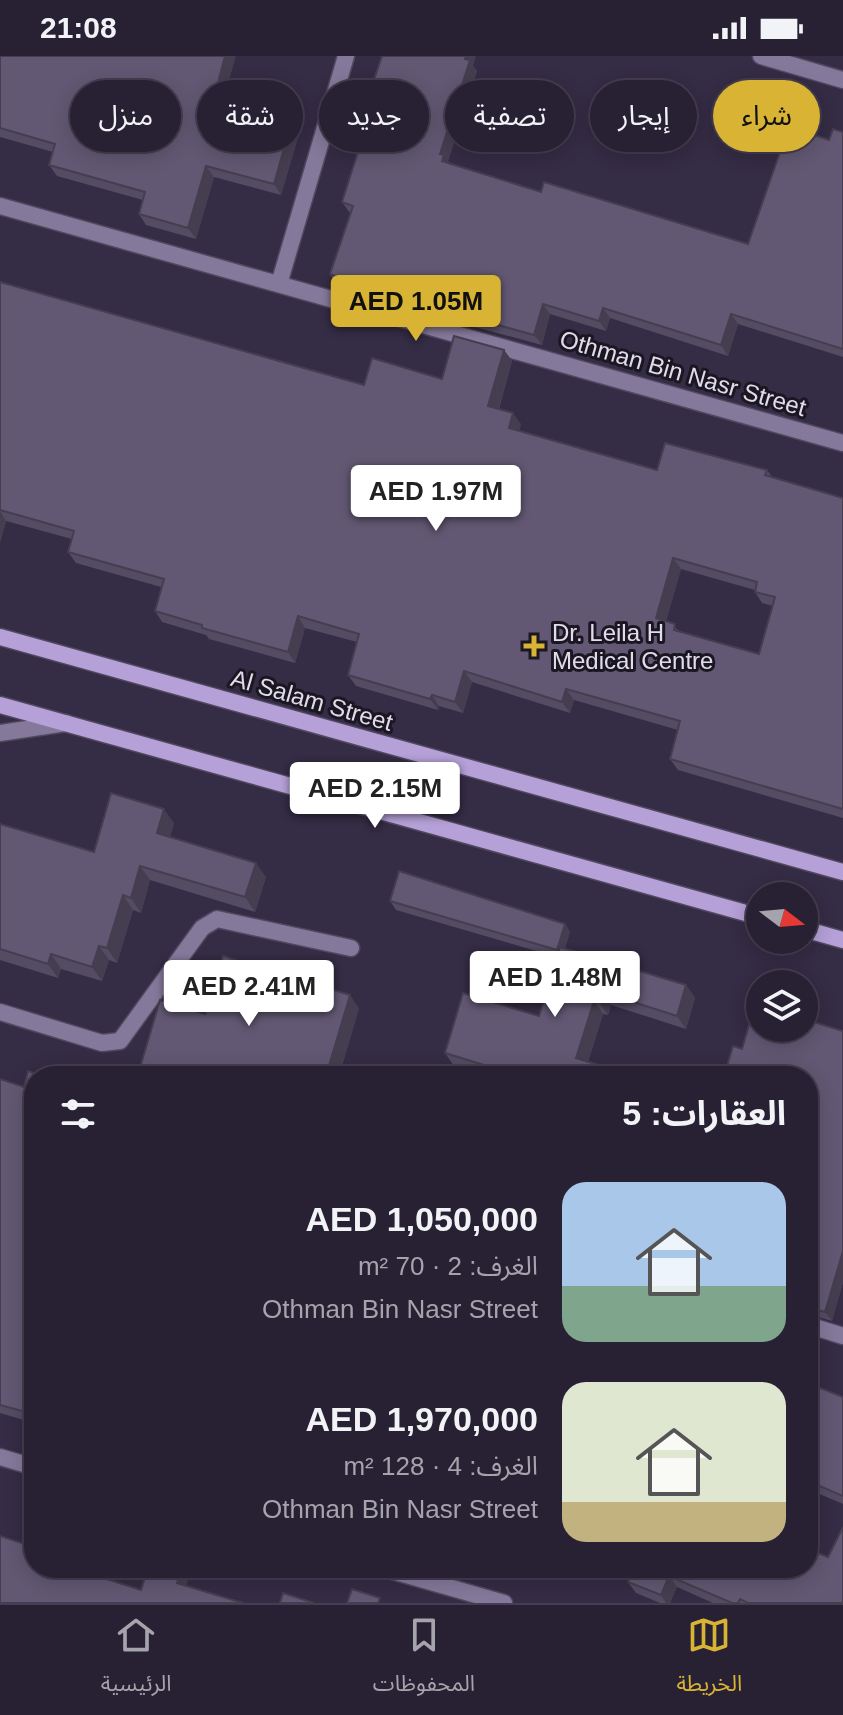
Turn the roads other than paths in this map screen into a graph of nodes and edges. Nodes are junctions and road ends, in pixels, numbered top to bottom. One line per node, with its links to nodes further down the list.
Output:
1 (346, 56): 5 (street)
2 (761, 56): 3 (street)
3 (843, 80)
4 (0, 206): 5 (street, Othman Bin Nasr Street)
5 (279, 284): 6 (street, Othman Bin Nasr Street)
6 (843, 443)
7 (0, 637): 11 (main road, Al Salam Street)
8 (0, 705): 9 (main road)
9 (67, 723): 10 (street); 12 (main road)
10 (0, 733)
11 (843, 872)
12 (746, 913)
13 (818, 933): 14 (main road)
14 (843, 940)
15 (351, 948): 16 (street)
16 (0, 1012)
17 (818, 1328): 18 (street)
18 (843, 1336)
19 (0, 1457): 20 (street)
20 (24, 1464)
21 (417, 1578): 22 (street)
22 (504, 1603)

